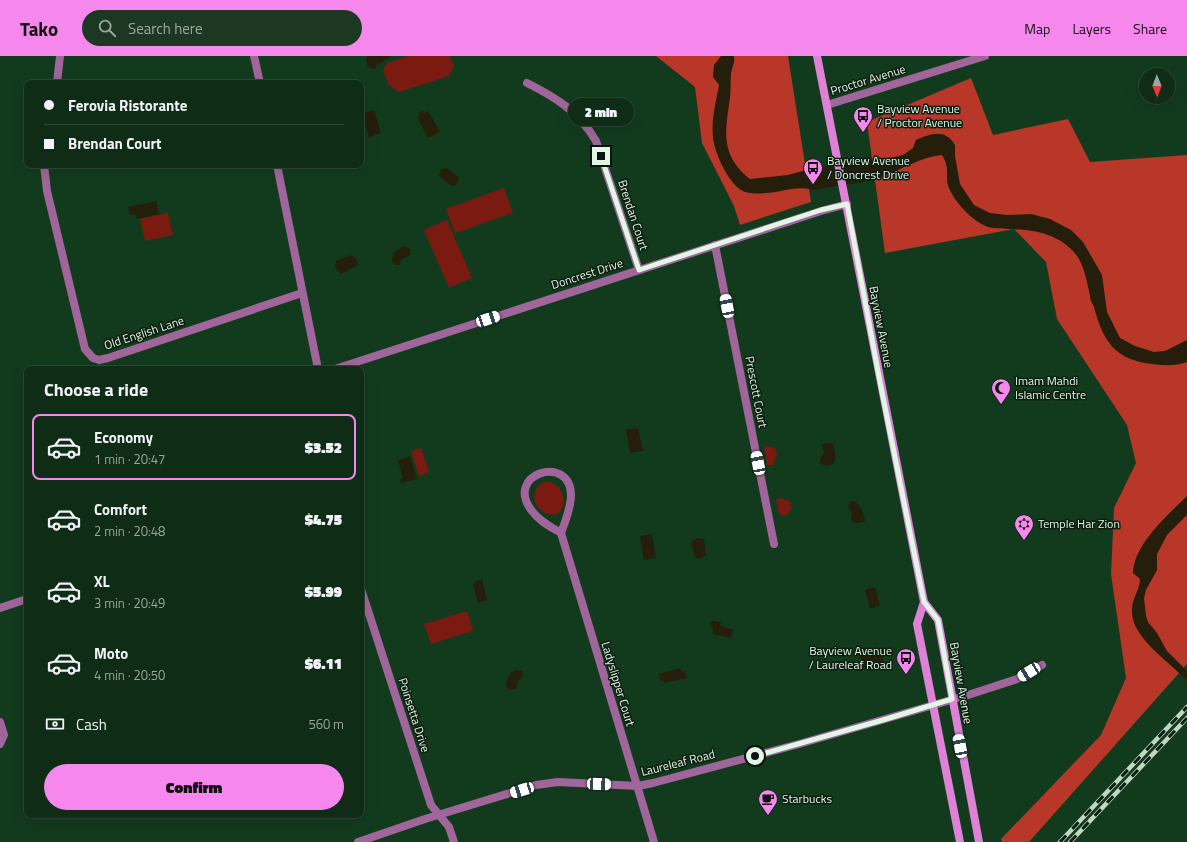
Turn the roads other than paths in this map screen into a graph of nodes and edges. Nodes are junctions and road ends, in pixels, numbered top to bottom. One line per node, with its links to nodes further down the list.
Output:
1 (60, 56): 5 (street)
2 (254, 56): 6 (street)
3 (817, 56): 8 (main road, Bayview Avenue)
4 (985, 56): 8 (street, Proctor Avenue)
5 (57, 80)
6 (259, 80)
7 (527, 83): 13 (street, Brendan Court)
8 (827, 105): 11 (main road, Bayview Avenue)
9 (44, 168): 14 (street, Old English Lane)
10 (278, 168): 14 (street)
11 (847, 204): 12 (street, Doncrest Drive); 21 (main road, Bayview Avenue)
12 (715, 245): 13 (street, Doncrest Drive); 18 (street, Prescott Court)
13 (639, 270): 16 (street, Doncrest Drive)
14 (302, 293): 15 (street)
15 (317, 366)
16 (345, 366)
17 (561, 533): 17 (street); 28 (street, Ladyslipper Court)
18 (774, 544)
19 (364, 598): 29 (street, Poinsetta Drive)
20 (24, 600): 22 (street)
21 (924, 602): 24 (main road, Bayview Avenue); 25 (main road, Bayview Avenue)
22 (0, 608)
23 (1042, 665): 24 (street, Laureleaf Road)
24 (952, 699): 25 (street, Laureleaf Road); 34 (main road, Bayview Avenue)
25 (932, 704): 28 (street, Laureleaf Road); 33 (main road, Bayview Avenue)
26 (0, 722): 27 (street)
27 (0, 744)
28 (638, 786): 29 (street, Laureleaf Road); 32 (street, Ladyslipper Court)
29 (439, 815): 30 (street, Laureleaf Road); 31 (street, Poinsetta Drive)
30 (358, 842)
31 (454, 842)
32 (654, 842)
33 (960, 842)
34 (978, 842)

